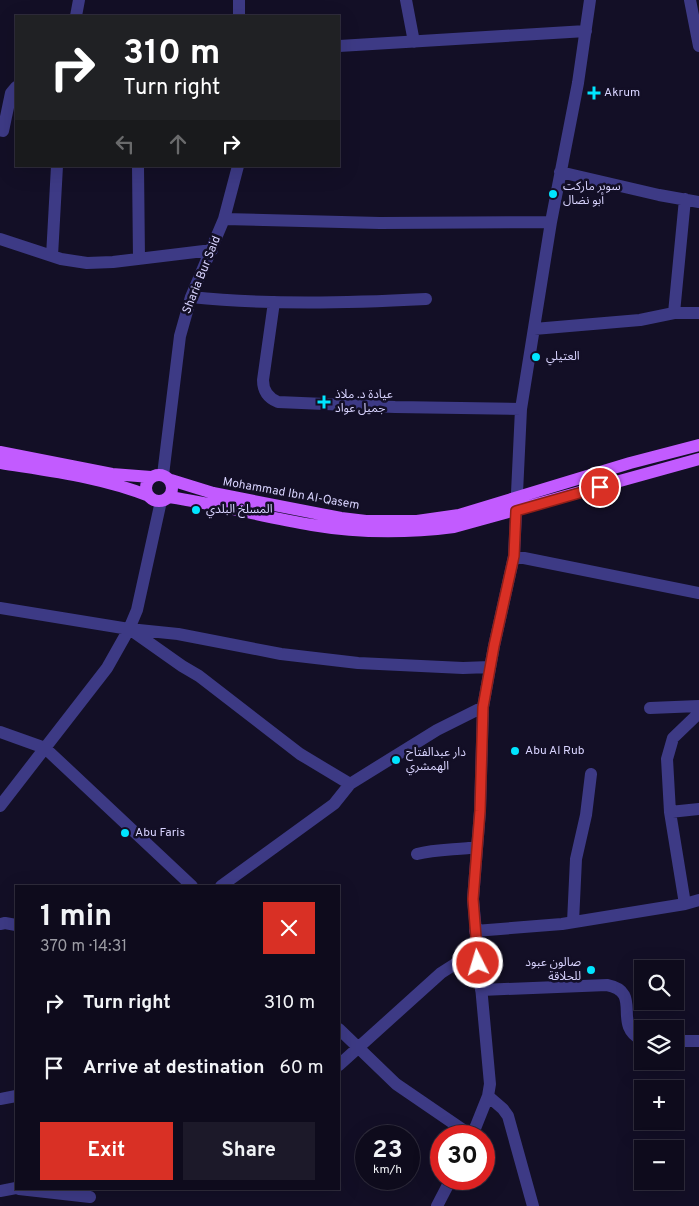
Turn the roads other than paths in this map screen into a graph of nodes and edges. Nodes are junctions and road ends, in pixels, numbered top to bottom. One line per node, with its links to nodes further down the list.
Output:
1 (79, 0): 6 (street)
2 (239, 0): 7 (street)
3 (406, 0): 9 (street)
4 (590, 0): 8 (street)
5 (690, 0): 11 (street)
6 (76, 15)
7 (240, 15)
8 (586, 31): 9 (street); 17 (street)
9 (414, 42): 10 (street)
10 (340, 46)
11 (699, 46)
12 (15, 88): 13 (street)
13 (6, 132)
14 (57, 167): 24 (street)
15 (138, 167): 25 (street)
16 (238, 167): 20 (street, Sharia Bur Said)
17 (560, 172): 18 (street); 21 (street)
18 (685, 199): 19 (street); 29 (street)
19 (699, 202)
20 (224, 219): 21 (street); 23 (street, Sharia Bur Said)
21 (551, 222): 31 (street)
22 (0, 240): 24 (street)
23 (212, 250): 25 (street); 26 (street, Sharia Bur Said)
24 (52, 256): 25 (street)
25 (139, 258)
26 (191, 297): 28 (street); 37 (street, Sharia Bur Said)
27 (426, 299): 28 (street)
28 (274, 302): 32 (street)
29 (674, 313): 30 (street); 31 (street)
30 (699, 313)
31 (534, 329): 32 (street)
32 (521, 409): 38 (street)
33 (699, 445): 38 (main road, Mohammad Ibn Al-Qasem)
34 (0, 452): 37 (main road, Mohammad Ibn Al-Qasem)
35 (699, 459): 40 (main road, Mohammad Ibn Al-Qasem)
36 (0, 462): 39 (main road, Mohammad Ibn Al-Qasem)
37 (162, 477): 38 (main road, Mohammad Ibn Al-Qasem); 39 (main road); 39 (main road)
38 (517, 497): 40 (street)
39 (160, 498): 40 (main road, Mohammad Ibn Al-Qasem); 44 (street)
40 (516, 511): 41 (street)
41 (514, 556): 42 (street); 45 (street)
42 (699, 593)
43 (0, 608): 44 (street)
44 (129, 629): 45 (street); 51 (street); 53 (street)
45 (490, 667): 47 (street)
46 (699, 706): 48 (street)
47 (483, 707): 53 (street); 57 (street)
48 (650, 708)
49 (699, 713): 56 (street)
50 (0, 732): 51 (street)
51 (45, 748): 54 (street); 59 (street)
52 (591, 774): 63 (street)
53 (350, 784): 60 (street)
54 (0, 806)
55 (699, 809): 56 (street)
56 (670, 812): 62 (street)
57 (477, 847): 58 (street); 66 (street)
58 (417, 854)
59 (191, 885)
60 (222, 885)
61 (699, 900): 62 (street)
62 (685, 904): 63 (street)
63 (573, 922): 66 (street)
64 (0, 924): 65 (street)
65 (15, 925)
66 (476, 931): 67 (street)
67 (477, 950): 68 (street); 73 (street)
68 (481, 990): 70 (street); 76 (street)
69 (340, 1030): 73 (street)
70 (634, 1035)
71 (684, 1041): 72 (street)
72 (699, 1041)
73 (357, 1048): 74 (street); 78 (street)
74 (340, 1063)
75 (15, 1096): 77 (street)
76 (488, 1096): 79 (street); 86 (street)
77 (0, 1099)
78 (456, 1125)
79 (476, 1125)
80 (15, 1189): 83 (street)
81 (27, 1190): 84 (street)
82 (445, 1190): 85 (street)
83 (0, 1191)
84 (90, 1197)
85 (437, 1206)
86 (533, 1206)

